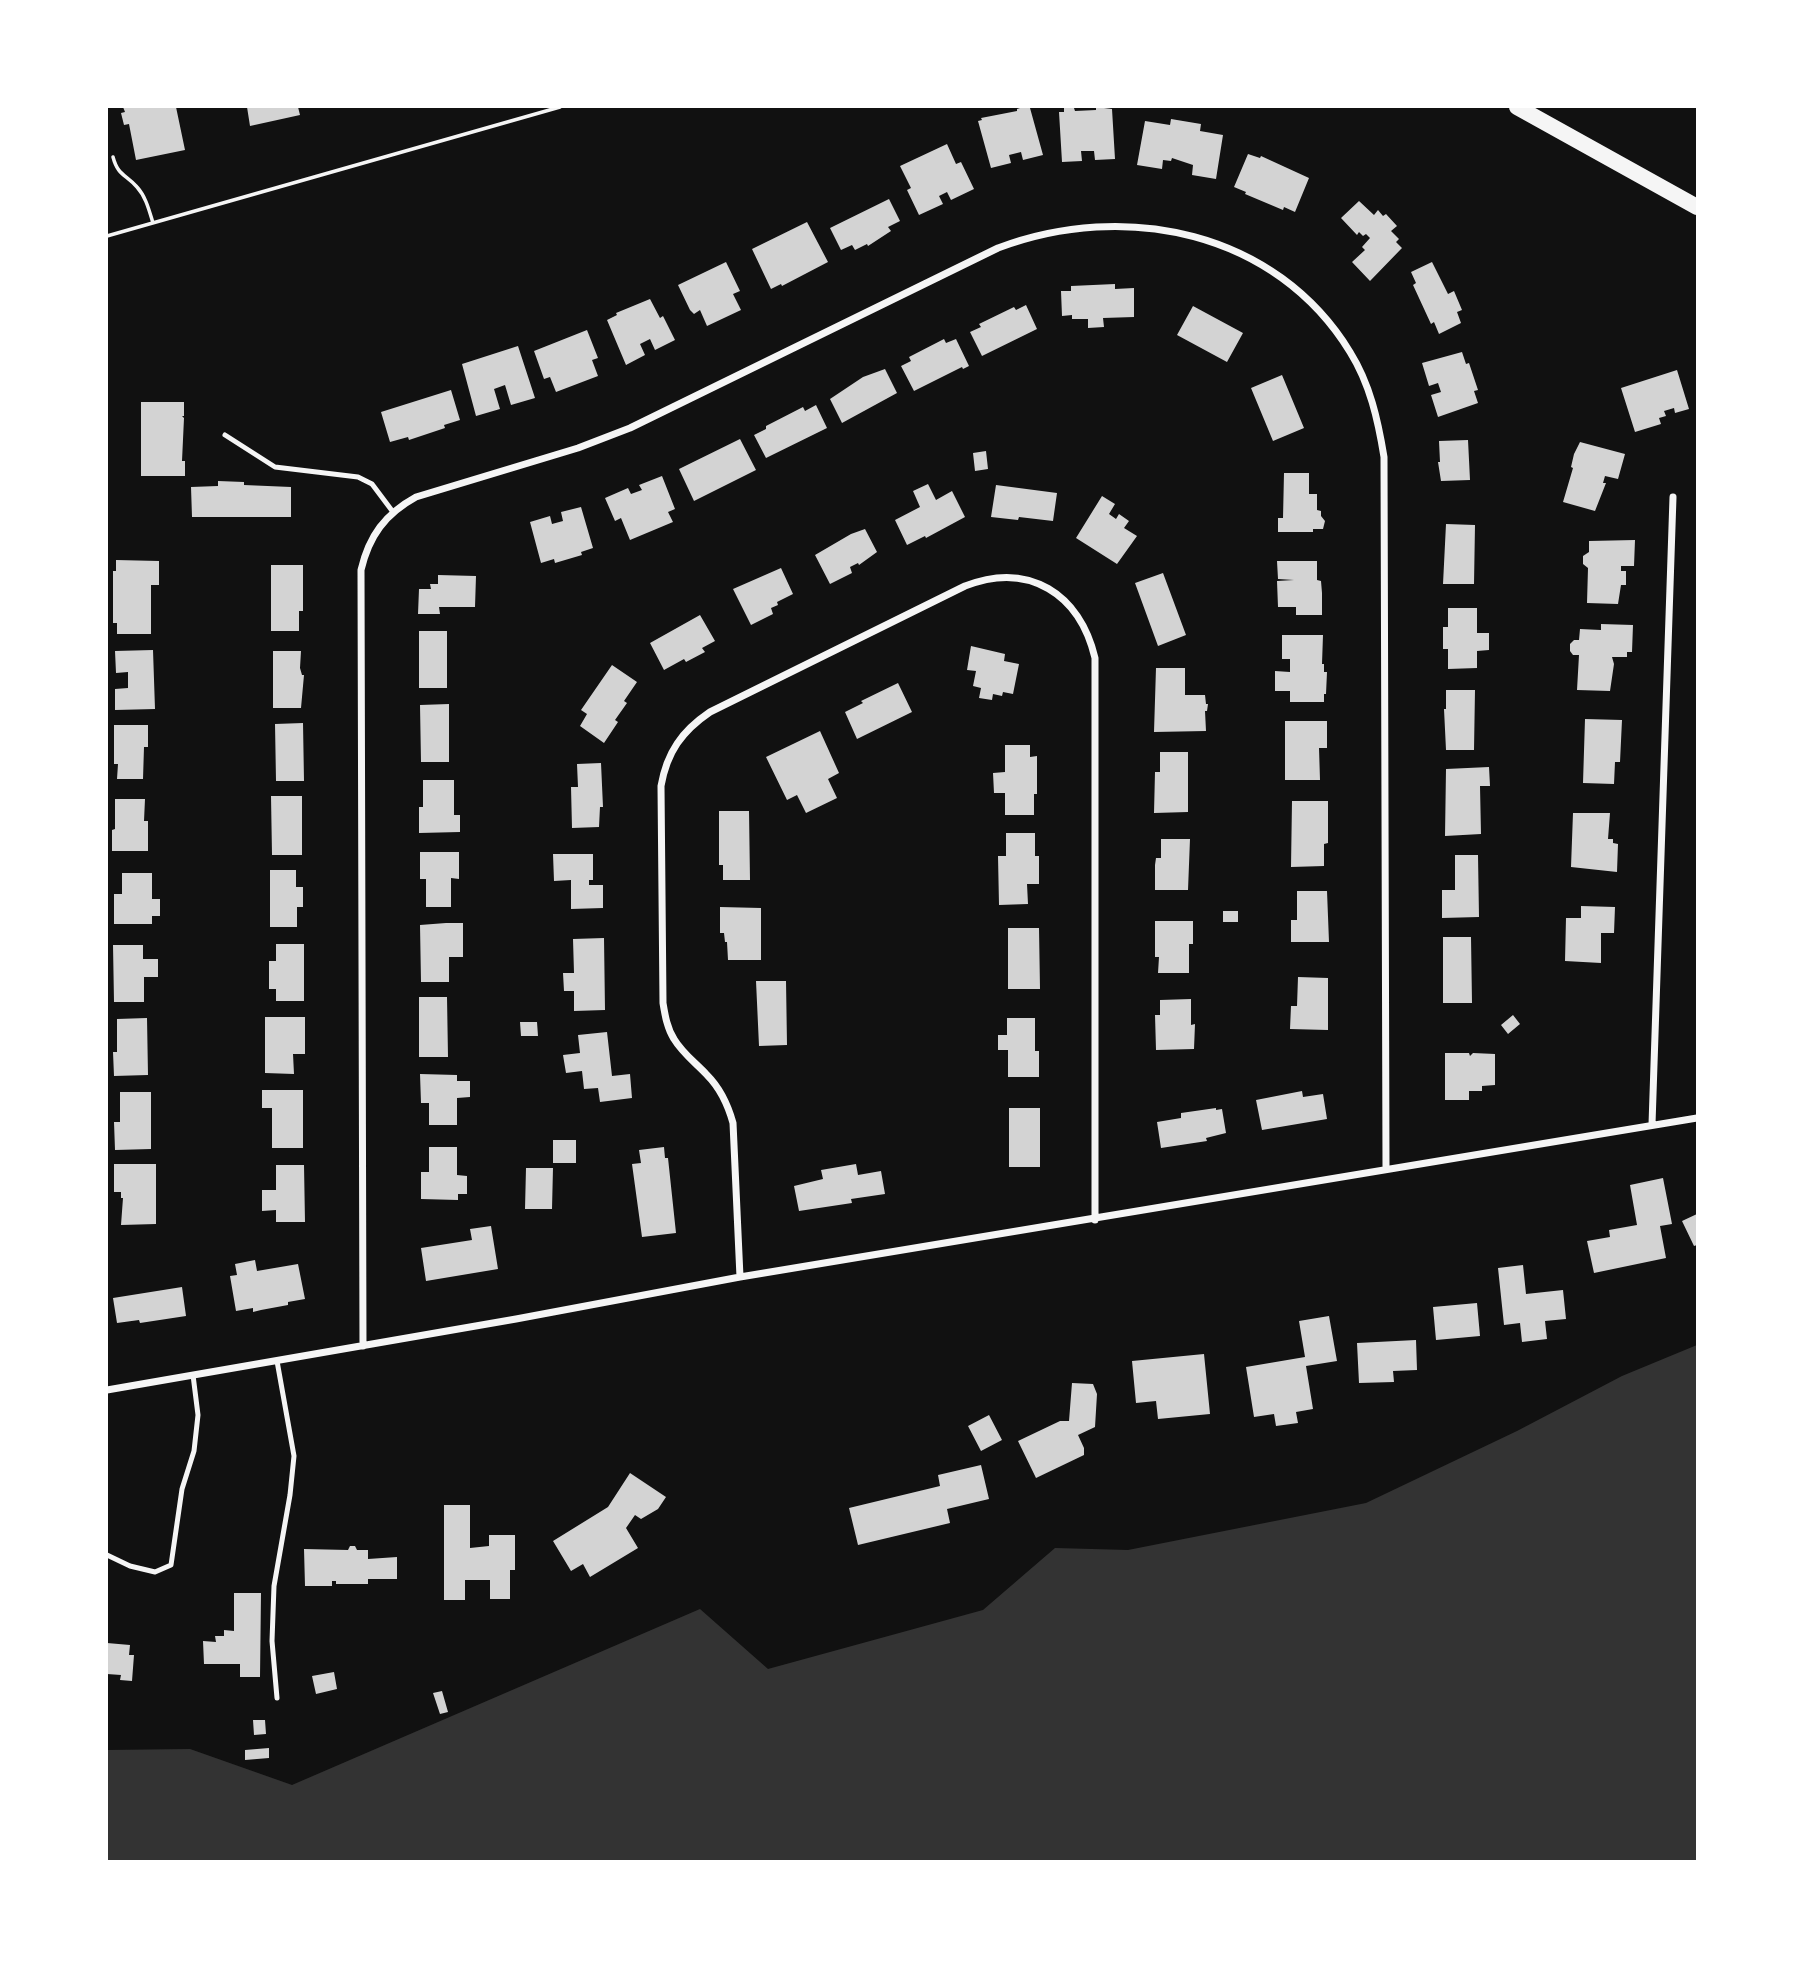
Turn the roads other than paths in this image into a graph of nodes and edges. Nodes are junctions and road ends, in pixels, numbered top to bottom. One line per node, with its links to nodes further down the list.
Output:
1 (1517, 107): 2 (main road)
2 (1697, 207)
3 (225, 435): 5 (lane)
4 (1673, 497): 7 (street)
5 (393, 512): 8 (street); 11 (street)
6 (1697, 1118): 7 (street)
7 (1652, 1124): 8 (street)
8 (1387, 1169): 9 (street)
9 (1095, 1220): 10 (street); 10 (street)
10 (740, 1277): 11 (street)
11 (363, 1346): 12 (street)
12 (277, 1361): 13 (street); 16 (lane)
13 (193, 1376): 14 (street); 15 (lane)
14 (107, 1390)
15 (107, 1555)
16 (277, 1698)

